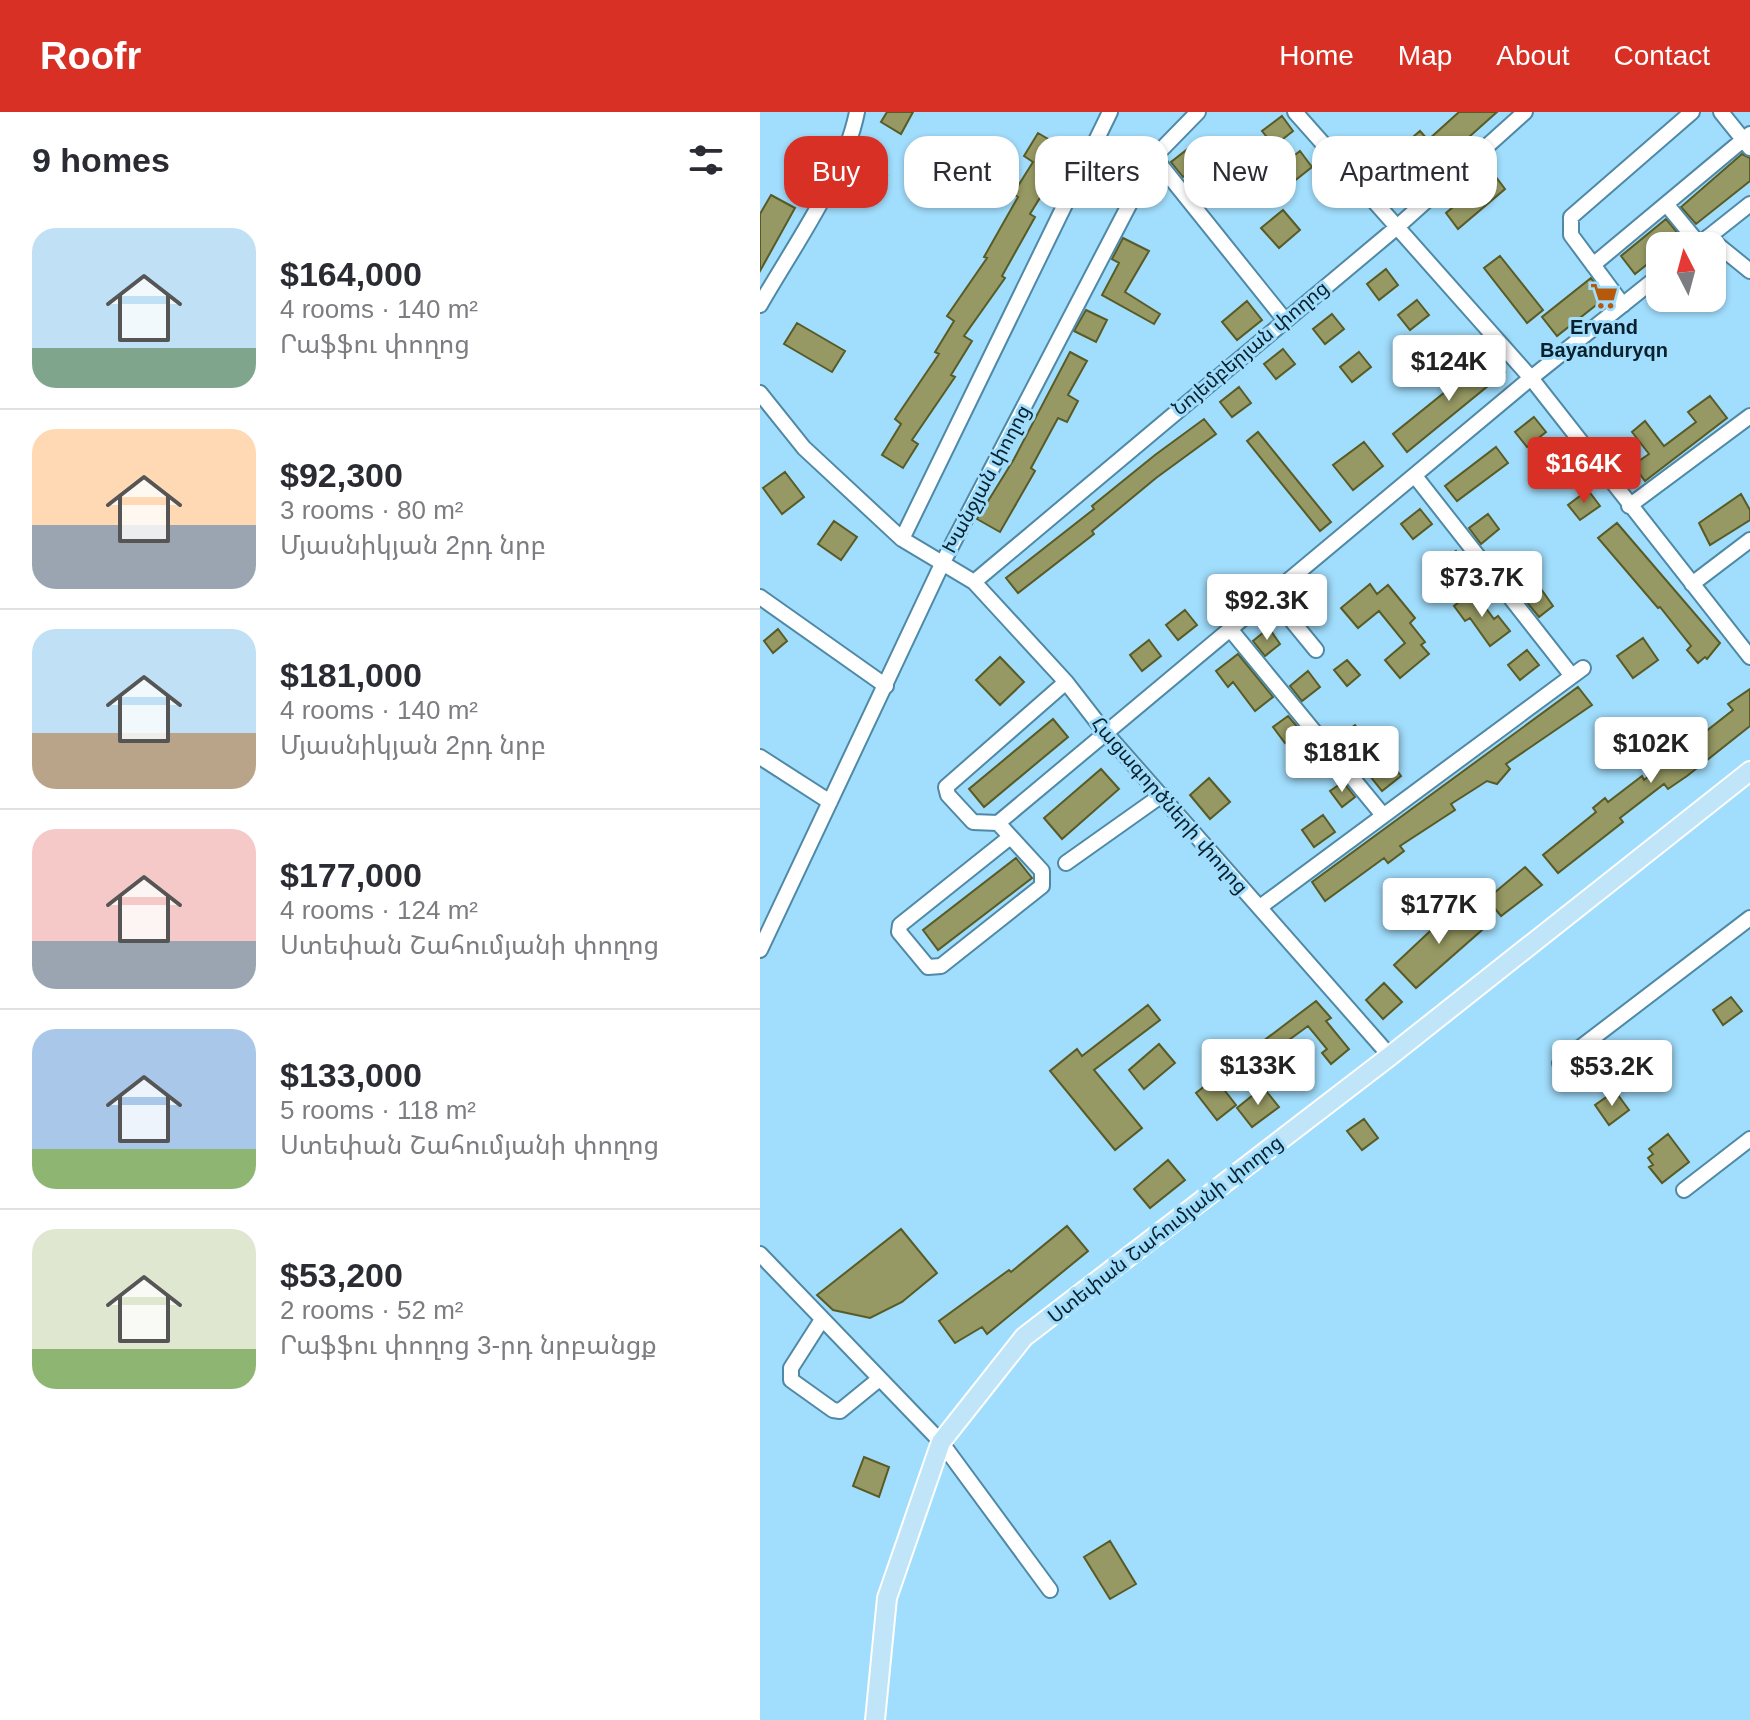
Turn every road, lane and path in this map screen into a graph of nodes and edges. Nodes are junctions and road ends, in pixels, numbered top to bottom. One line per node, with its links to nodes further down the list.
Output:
1 (857, 112): 21 (street)
2 (1110, 112): 29 (street)
3 (1198, 112): 9 (street, Խանջյան փողոց)
4 (1295, 112): 14 (street)
5 (1525, 112): 14 (street, Նոյեմբերյան փողոց)
6 (1692, 112): 18 (street)
7 (1721, 112): 8 (street)
8 (1748, 141): 12 (street)
9 (1168, 143)
10 (1168, 174): 23 (street)
11 (1750, 204): 16 (street)
12 (1667, 205): 15 (street); 18 (street)
13 (1127, 208): 31 (street, Խանջյան փողոց)
14 (1396, 228): 23 (street, Նոյեմբերյան փողոց); 24 (street)
15 (1692, 232)
16 (1714, 232)
17 (1726, 257): 19 (street)
18 (1593, 265): 22 (street)
19 (1750, 271)
20 (1646, 286): 22 (street)
21 (760, 305)
22 (1623, 305): 24 (street)
23 (1284, 319): 32 (street, Նոյեմբերյան փողոց)
24 (1531, 378): 27 (street); 28 (street)
25 (760, 393): 29 (street)
26 (1750, 416): 28 (street)
27 (1415, 476): 34 (street); 46 (street)
28 (1629, 506): 33 (street)
29 (902, 539): 31 (street, Խանջյան փողոց)
30 (1750, 540): 33 (street)
31 (942, 564): 32 (street, Հացագործների փողոց); 40 (street)
32 (974, 582): 39 (street, Հացագործների փողոց)
33 (1692, 584): 38 (street)
34 (1270, 594): 36 (street); 37 (street)
35 (760, 597): 40 (street)
36 (1230, 629): 41 (street); 46 (street)
37 (1316, 650)
38 (1750, 657)
39 (1066, 682): 41 (street, Հացագործների փողոց); 47 (street)
40 (886, 686): 45 (street)
41 (1104, 731): 44 (street, Հացագործների փողոց); 47 (street)
42 (760, 757): 45 (street)
43 (1750, 771): 53 (main road, Ստեփան Շահումյանի փողոց)
44 (1162, 795): 49 (street); 50 (street, Հացագործների փողոց)
45 (830, 802): 52 (street)
46 (1382, 814): 50 (street)
47 (998, 823): 48 (street)
48 (1009, 838): 48 (street)
49 (1066, 863)
50 (1260, 907): 53 (street, Հացագործների փողոց)
51 (1750, 918): 54 (street)
52 (760, 950)
53 (1390, 1056): 60 (main road, Ստեփան Շահումյանի փողոց)
54 (1560, 1063)
55 (1750, 1139): 56 (street)
56 (1684, 1190)
57 (760, 1254): 58 (street)
58 (821, 1321): 59 (street); 59 (street)
59 (878, 1380): 60 (street)
60 (941, 1442): 61 (street); 62 (main road, Ստեփան Շահումյանի փողոց)
61 (1050, 1590)
62 (875, 1720)

